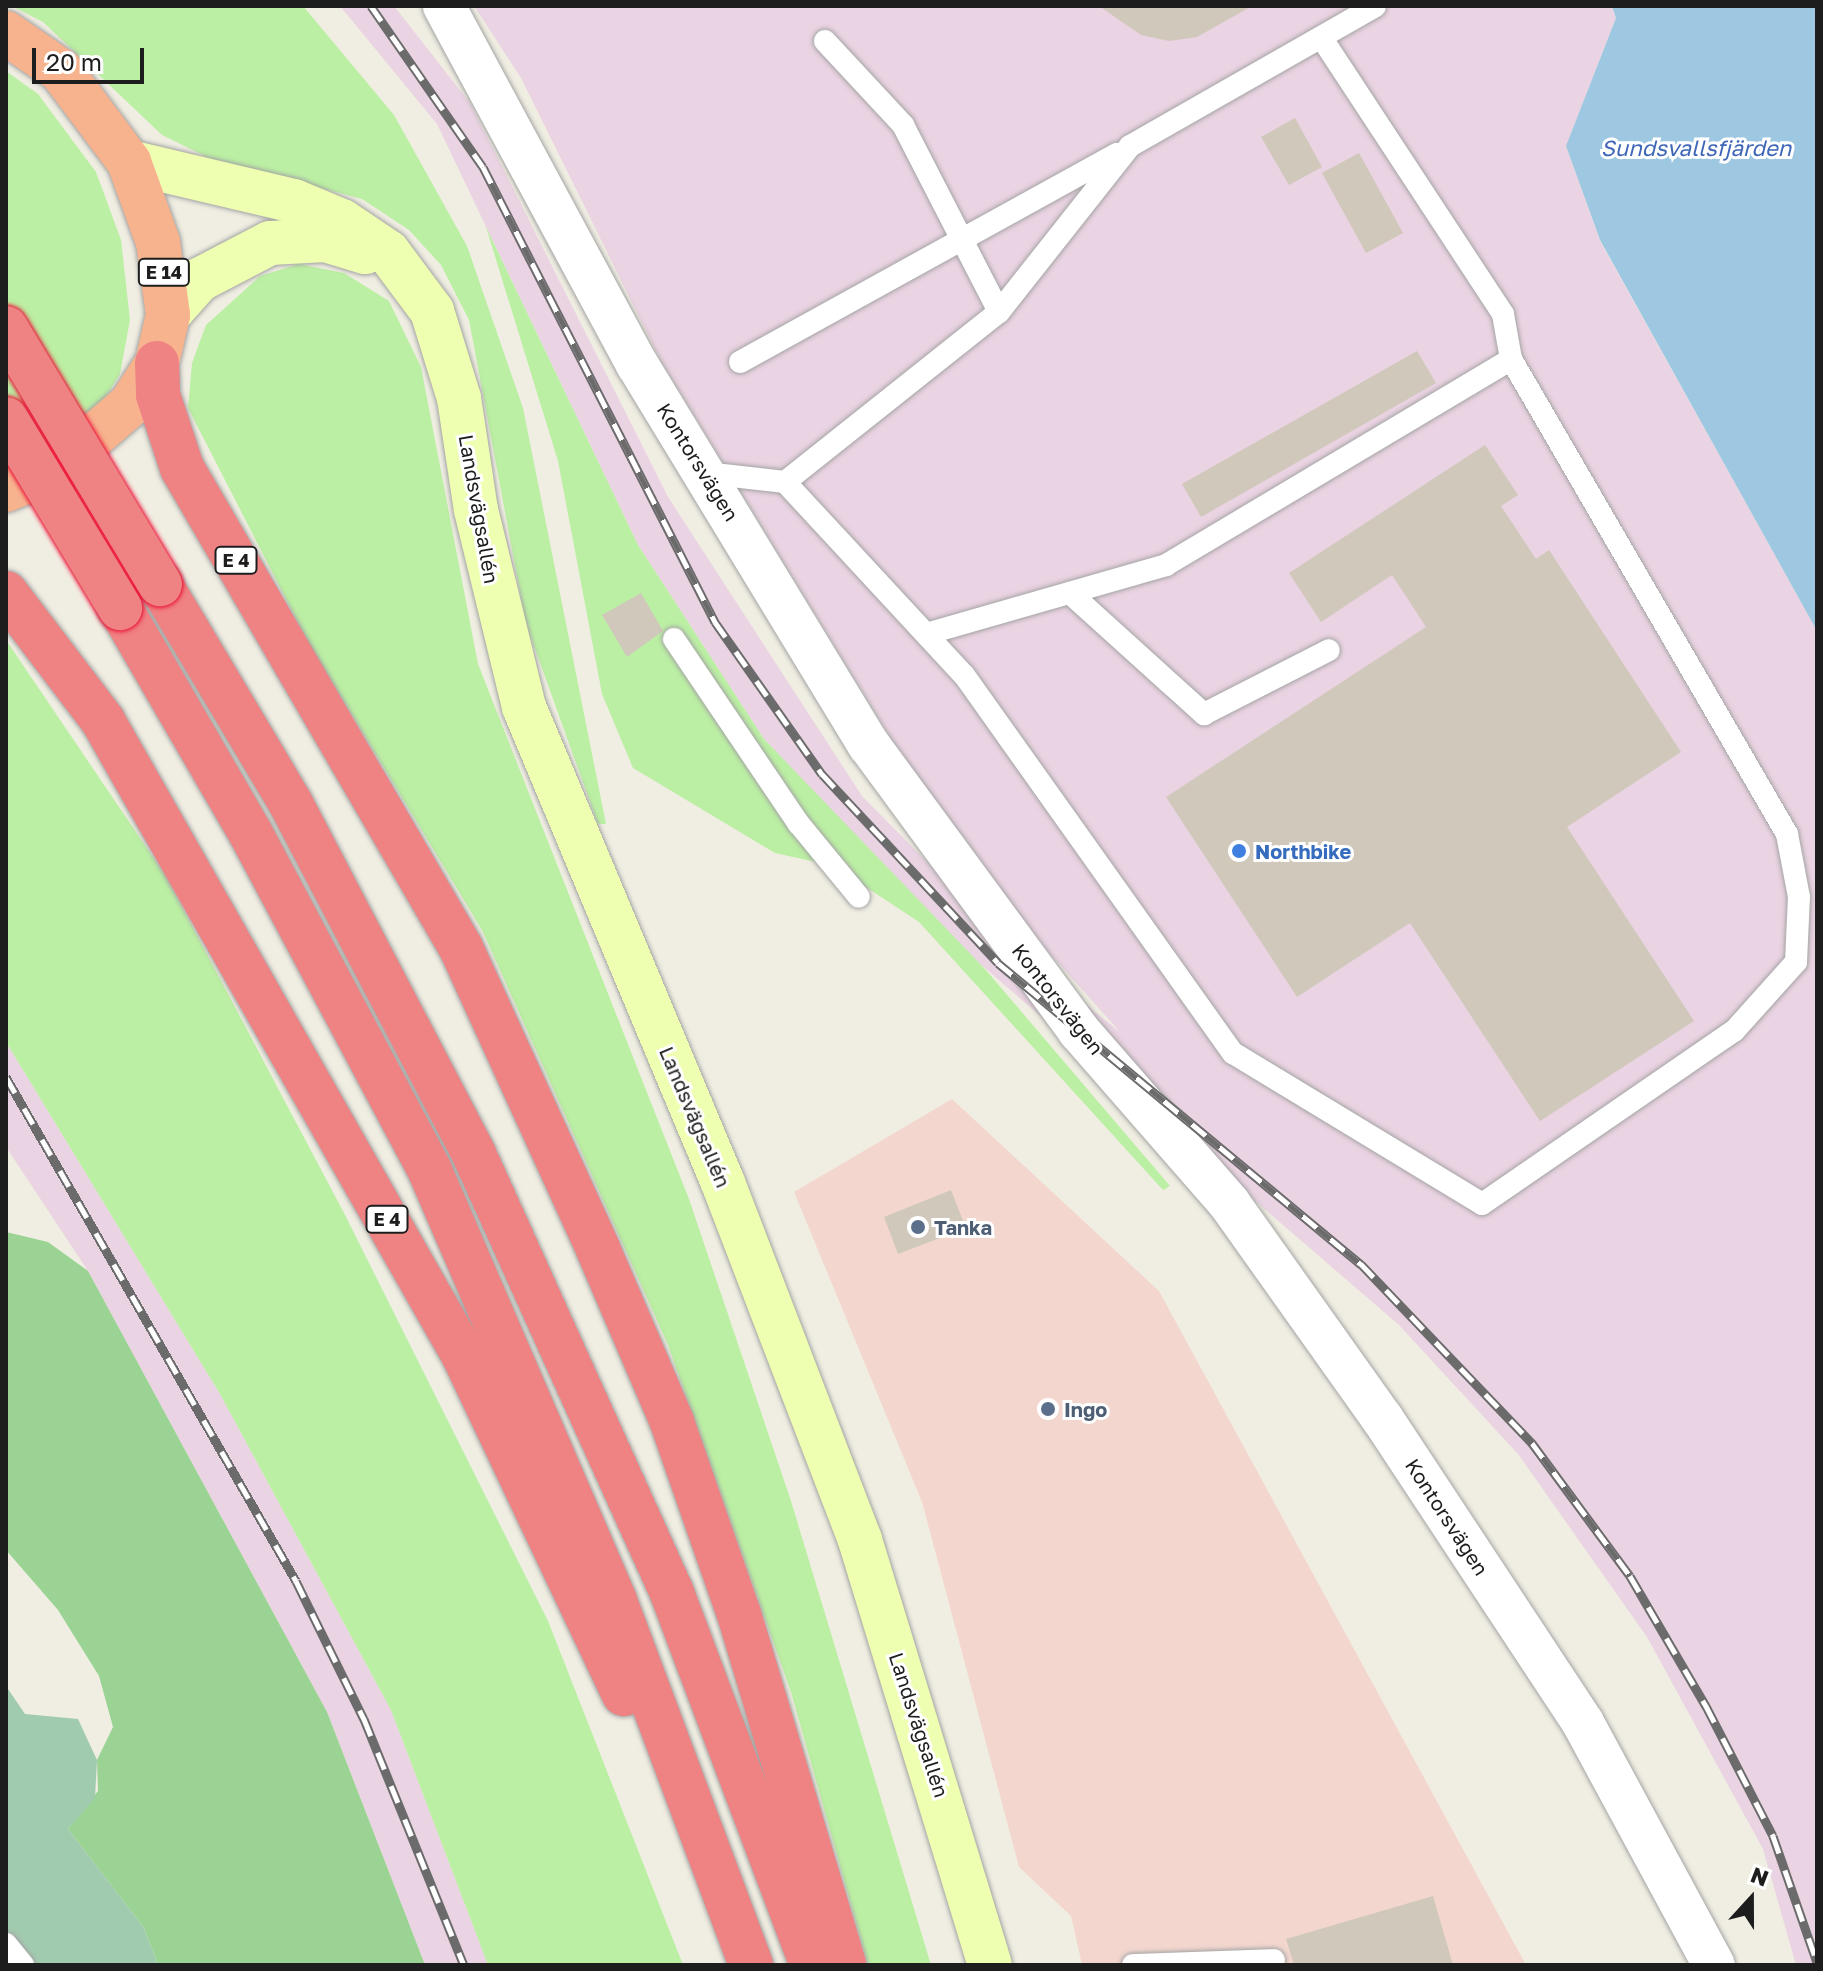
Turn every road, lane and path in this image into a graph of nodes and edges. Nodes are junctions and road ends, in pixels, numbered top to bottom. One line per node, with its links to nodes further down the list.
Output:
1 (444, 6): 17 (street, Kontorsvägen)
2 (1375, 6): 4 (lane)
3 (6, 33): 7 (highway, E 14)
4 (1322, 38): 6 (lane); 13 (lane)
5 (825, 41): 8 (lane)
6 (1130, 146): 8 (lane); 10 (lane)
7 (129, 162): 9 (main road, Landsvägsallén); 11 (highway, E 14)
8 (964, 244): 10 (lane); 14 (lane)
9 (407, 273): 11 (main road); 33 (main road, Landsvägsallén)
10 (999, 312): 18 (lane)
11 (168, 315): 15 (highway, E 14)
12 (6, 328): 31 (highway, bridge)
13 (1511, 359): 21 (lane); 22 (lane)
14 (740, 362)
15 (157, 363): 19 (highway, E 14); 32 (highway, E 4)
16 (6, 419): 26 (highway, E 4, bridge)
17 (705, 473): 18 (lane); 35 (street, Kontorsvägen)
18 (785, 482): 22 (lane)
19 (6, 490)
20 (6, 593): 26 (highway, E 4)
21 (1070, 593): 22 (lane); 24 (lane)
22 (926, 634)
23 (674, 639): 25 (lane)
24 (1329, 650)
25 (859, 897)
26 (719, 1872): 30 (highway, E 4)
27 (6, 1944): 29 (lane)
28 (1274, 1960): 34 (lane)
29 (23, 1965)
30 (751, 1965)
31 (812, 1965)
32 (844, 1965)
33 (990, 1965)
34 (1133, 1965)
35 (1714, 1965)

